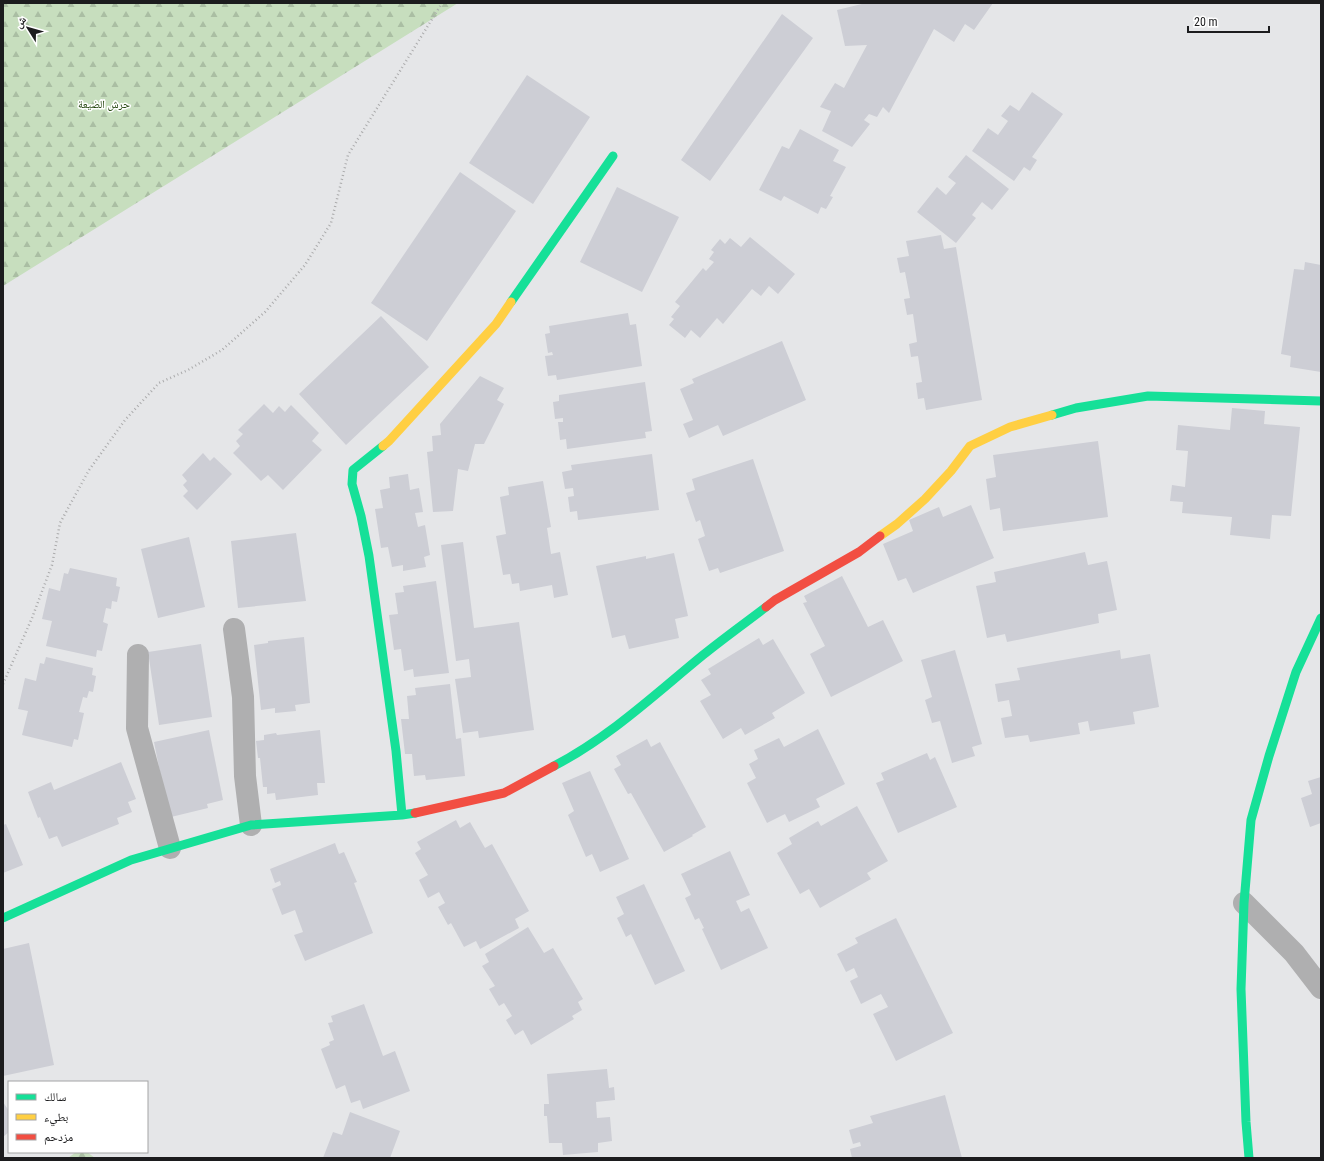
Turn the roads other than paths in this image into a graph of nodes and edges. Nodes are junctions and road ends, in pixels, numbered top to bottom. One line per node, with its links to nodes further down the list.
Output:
1 (614, 156): 6 (street)
2 (1321, 401): 6 (street)
3 (1321, 618): 9 (street)
4 (234, 628): 7 (street)
5 (138, 655): 8 (street)
6 (402, 815): 7 (street)
7 (251, 825): 8 (street)
8 (170, 848): 10 (street)
9 (1244, 903): 11 (street); 12 (street)
10 (3, 918)
11 (1321, 988)
12 (1249, 1158)

